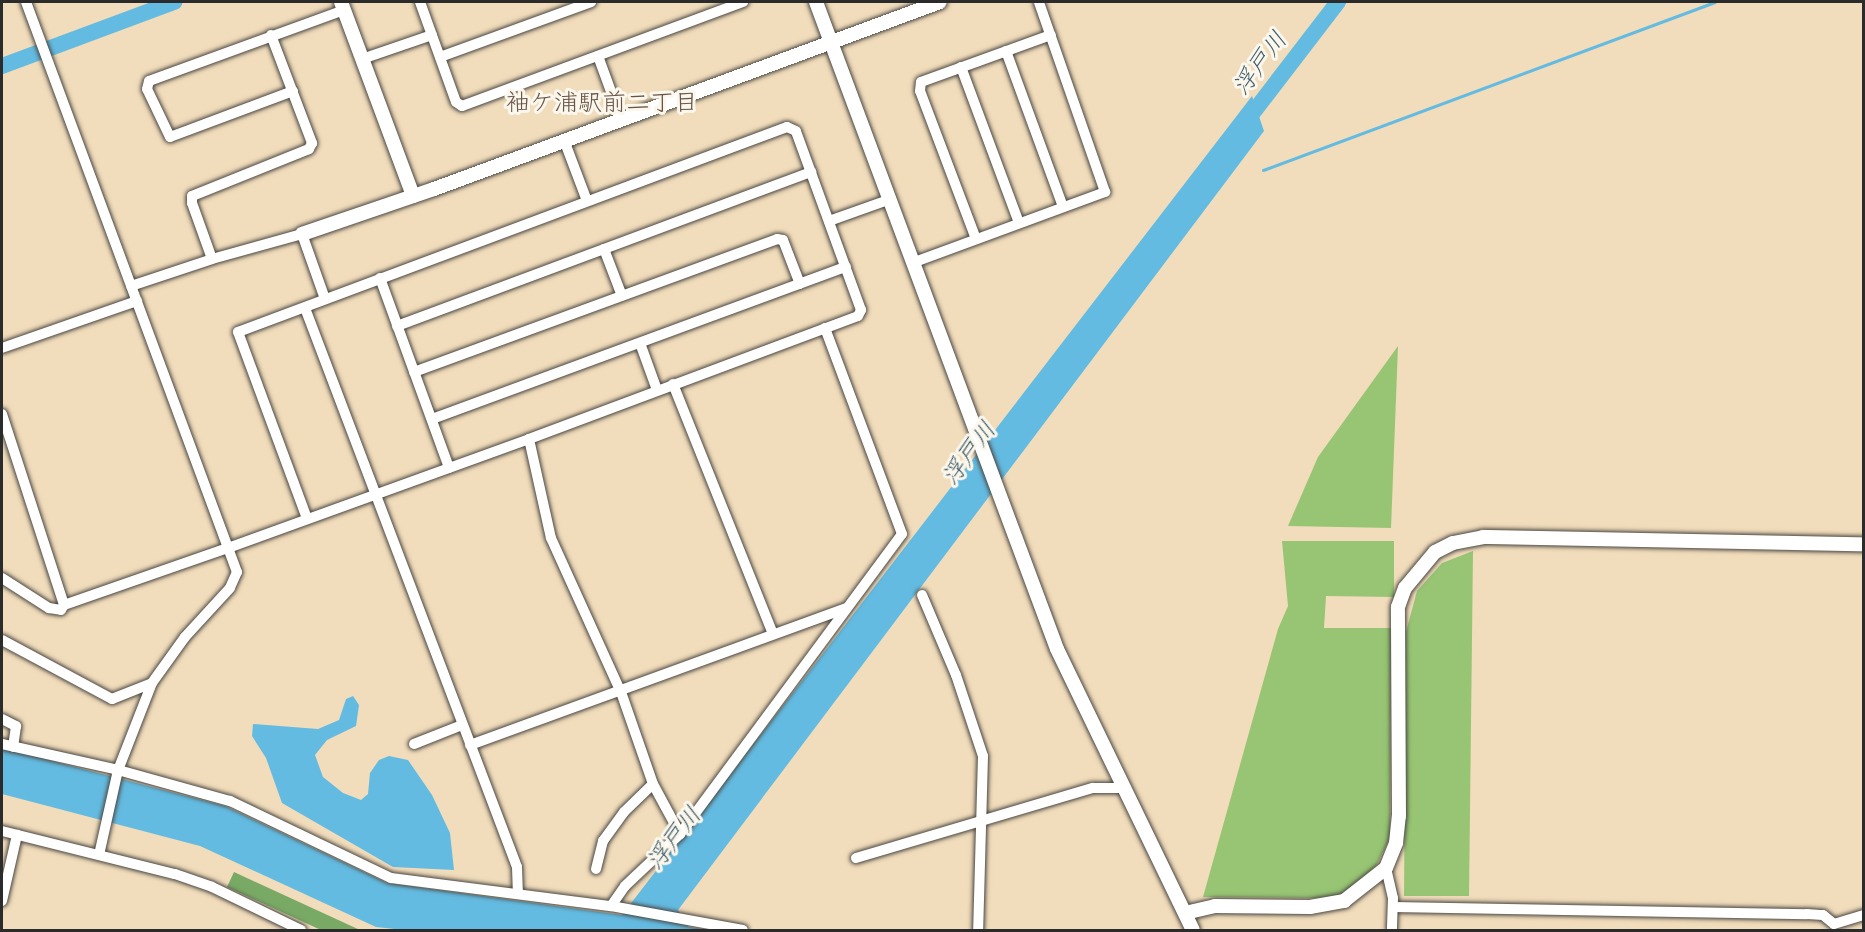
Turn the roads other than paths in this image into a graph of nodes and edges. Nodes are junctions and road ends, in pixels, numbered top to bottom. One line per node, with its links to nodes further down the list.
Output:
1 (26, 2): 37 (street)
2 (433, 2): 8 (street)
3 (743, 2): 15 (street)
4 (816, 2): 13 (street)
5 (940, 2): 13 (street)
6 (1039, 2): 12 (street)
7 (583, 3): 16 (street)
8 (421, 4): 10 (street)
9 (342, 6): 11 (street); 17 (street)
10 (432, 34): 16 (street); 17 (street)
11 (271, 35): 19 (street); 19 (street)
12 (1051, 35): 14 (street); 26 (street)
13 (832, 44): 20 (street); 24 (street)
14 (1006, 51): 18 (street); 26 (street)
15 (598, 56): 16 (street); 20 (street)
16 (440, 57)
17 (362, 59): 23 (street)
18 (961, 67): 28 (street); 30 (street)
19 (292, 91): 32 (street)
20 (621, 119): 21 (street)
21 (564, 140): 23 (street); 25 (street)
22 (811, 172): 25 (street); 27 (street); 31 (street)
23 (413, 196): 29 (street)
24 (888, 200): 27 (street); 33 (street)
25 (587, 201): 35 (street)
26 (1063, 207): 28 (street)
27 (829, 220): 34 (street)
28 (1019, 223): 30 (street)
29 (302, 234): 32 (street); 39 (street)
30 (976, 239): 33 (street)
31 (604, 249): 38 (street); 42 (street)
32 (212, 259): 37 (street)
33 (912, 262): 73 (street)
34 (846, 267): 36 (street); 43 (street)
35 (380, 278): 39 (street); 42 (street)
36 (800, 284): 38 (street); 44 (street)
37 (131, 286): 40 (street)
38 (622, 296): 46 (street)
39 (325, 299): 41 (street)
40 (136, 301): 45 (street); 56 (street)
41 (305, 308): 53 (street); 54 (street)
42 (397, 326): 46 (street)
43 (825, 328): 47 (street); 60 (street)
44 (640, 343): 48 (street); 50 (street)
45 (2, 348)
46 (414, 372): 50 (street)
47 (673, 384): 48 (street); 61 (street)
48 (657, 390): 51 (street)
49 (2, 414): 59 (street)
50 (432, 419): 52 (street)
51 (529, 439): 52 (street); 64 (street)
52 (449, 468): 53 (street)
53 (375, 494): 54 (street); 66 (street)
54 (307, 519): 56 (street)
55 (1863, 544): 80 (street)
56 (228, 548): 59 (street); 63 (street)
57 (2, 578): 59 (street)
58 (922, 595): 74 (street)
59 (64, 605)
60 (846, 608): 61 (street); 76 (street)
61 (773, 634): 64 (street)
62 (2, 640): 63 (street)
63 (152, 683): 71 (street)
64 (621, 692): 69 (street); 72 (street)
65 (2, 719): 70 (street)
66 (462, 725): 68 (street); 69 (street)
67 (2, 744): 70 (street)
68 (414, 744)
69 (470, 746): 82 (street)
70 (13, 747): 71 (street)
71 (118, 770): 78 (street); 82 (street)
72 (653, 784): 76 (street); 81 (street)
73 (1123, 788): 74 (street); 86 (street)
74 (980, 822): 79 (street); 90 (street)
75 (2, 831): 77 (street)
76 (680, 834): 84 (street)
77 (17, 835): 78 (street); 83 (street)
78 (99, 855): 88 (street)
79 (856, 858)
80 (1386, 868): 85 (street); 86 (street)
81 (596, 869)
82 (518, 894): 84 (street)
83 (2, 901)
84 (611, 906): 89 (street)
85 (1393, 907): 87 (street); 92 (street)
86 (1185, 913): 91 (street)
87 (1863, 915)
88 (301, 930)
89 (743, 930)
90 (978, 930)
91 (1193, 930)
92 (1392, 930)

